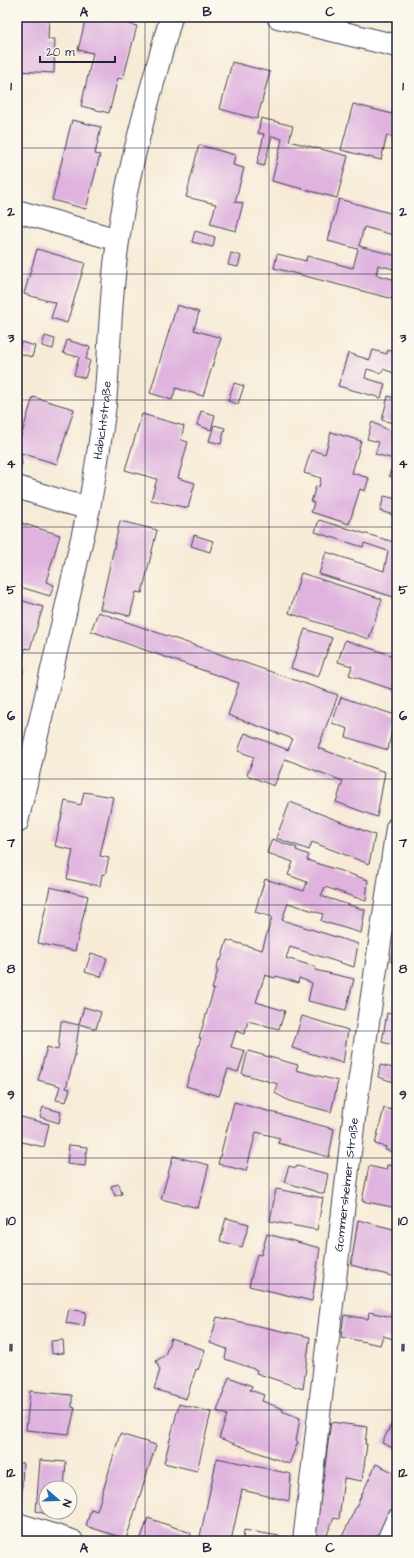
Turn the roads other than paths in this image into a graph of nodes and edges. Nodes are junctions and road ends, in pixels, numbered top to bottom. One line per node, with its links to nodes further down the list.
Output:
1 (171, 17): 5 (street, Habichtstraße)
2 (278, 17): 3 (street)
3 (397, 46)
4 (17, 211): 5 (street)
5 (118, 240): 7 (street, Habichtstraße)
6 (17, 487): 7 (street)
7 (89, 508): 8 (street, Habichtstraße)
8 (17, 822)
9 (397, 828): 13 (street, Gommersheimer Straße)
10 (397, 1520): 14 (street)
11 (17, 1524): 12 (street)
12 (72, 1541)
13 (304, 1541)
14 (388, 1541)

